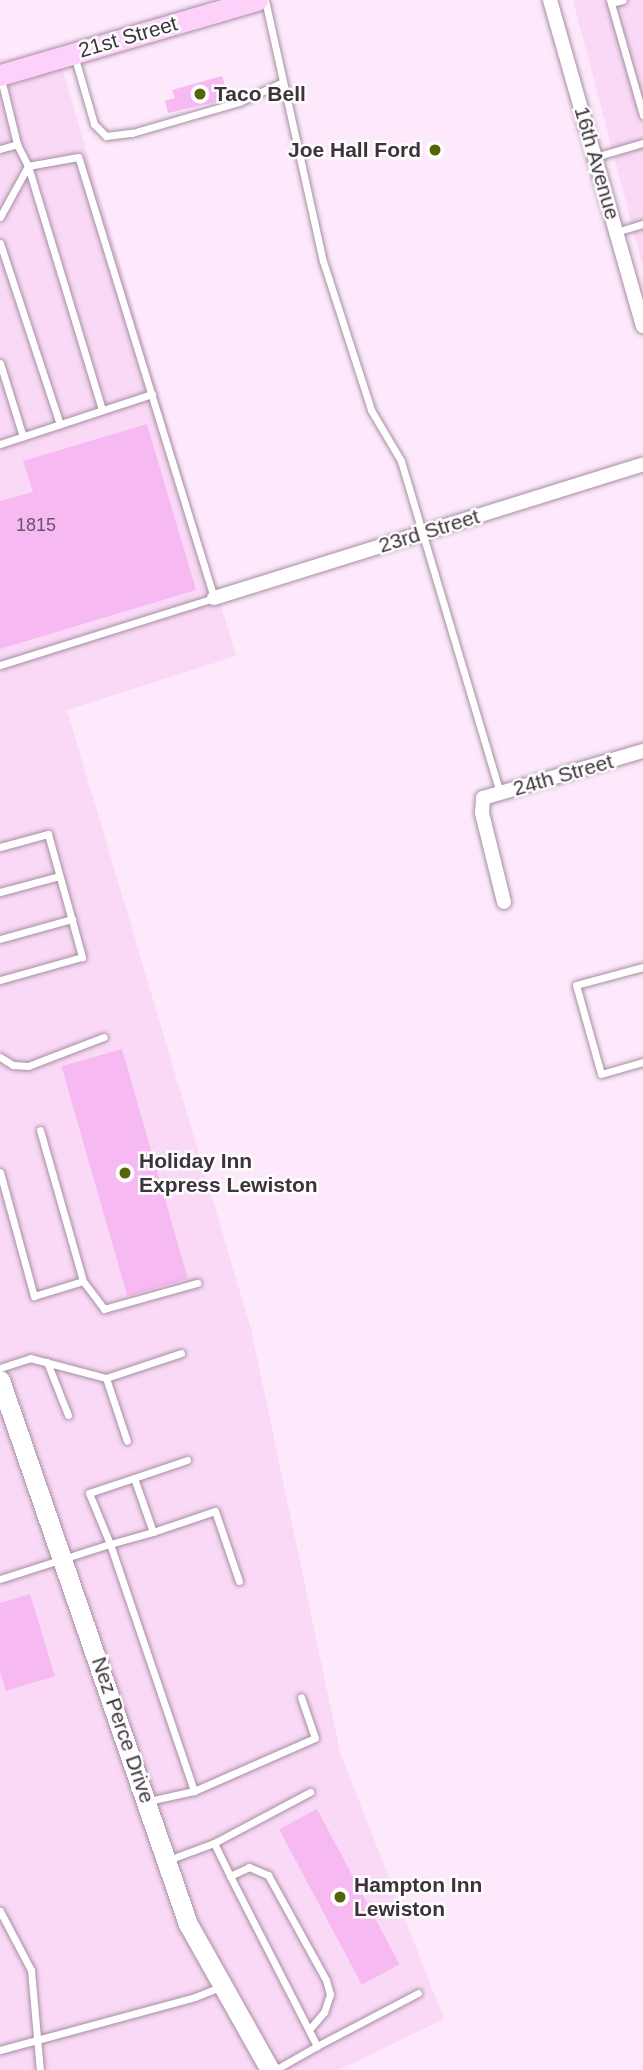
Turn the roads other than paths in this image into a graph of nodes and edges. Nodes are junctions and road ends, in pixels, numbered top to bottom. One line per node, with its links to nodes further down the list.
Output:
1 (257, 0): 6 (main road, 21st Street)
2 (265, 0): 8 (lane)
3 (550, 0): 13 (street, 16th Avenue)
4 (623, 0): 5 (lane)
5 (611, 2): 9 (lane)
6 (74, 53): 7 (main road, 21st Street); 8 (lane)
7 (0, 74): 11 (lane)
8 (283, 82): 27 (lane)
9 (643, 116)
10 (643, 143): 13 (lane)
11 (17, 144): 12 (lane); 14 (lane)
12 (0, 149)
13 (595, 157): 17 (street, 16th Avenue)
14 (28, 166): 15 (lane); 21 (lane); 22 (lane)
15 (0, 217)
16 (643, 224): 17 (lane)
17 (616, 232): 19 (street, 16th Avenue)
18 (0, 243): 23 (lane)
19 (643, 326)
20 (0, 363): 24 (lane)
21 (152, 394): 22 (lane); 28 (lane)
22 (102, 410): 23 (lane)
23 (60, 424): 24 (lane)
24 (23, 437): 25 (lane)
25 (0, 444)
26 (643, 464): 27 (street, 23rd Street)
27 (423, 532): 28 (street, 23rd Street); 31 (lane)
28 (214, 598): 29 (lane)
29 (0, 665)
30 (643, 751): 31 (street, 24th Street)
31 (500, 793): 35 (street, 24th Street)
32 (0, 847): 33 (lane)
33 (59, 876): 34 (lane); 36 (lane)
34 (0, 892)
35 (503, 902)
36 (72, 919): 37 (lane); 39 (lane)
37 (0, 939)
38 (643, 967): 42 (lane)
39 (0, 980)
40 (104, 1037): 41 (lane)
41 (0, 1058)
42 (643, 1062)
43 (40, 1130): 45 (lane)
44 (0, 1172): 45 (lane)
45 (83, 1281): 46 (lane)
46 (197, 1283)
47 (181, 1353): 50 (lane)
48 (47, 1362): 49 (lane); 50 (lane); 52 (lane)
49 (0, 1368)
50 (106, 1378): 53 (lane)
51 (0, 1380): 58 (street, Nez Perce Drive)
52 (68, 1415)
53 (128, 1441)
54 (187, 1460): 55 (lane)
55 (134, 1478): 56 (lane); 57 (lane)
56 (153, 1532): 57 (lane); 60 (lane)
57 (110, 1544): 58 (lane); 62 (lane)
58 (64, 1558): 59 (lane); 64 (street, Nez Perce Drive)
59 (0, 1579)
60 (239, 1581)
61 (301, 1697): 62 (lane)
62 (194, 1791): 64 (lane)
63 (310, 1792): 65 (lane)
64 (148, 1801): 66 (street, Nez Perce Drive)
65 (214, 1843): 66 (lane); 67 (lane)
66 (166, 1860): 69 (street, Nez Perce Drive)
67 (230, 1876): 71 (lane); 71 (lane)
68 (0, 1912): 72 (lane)
69 (223, 1986): 72 (lane); 76 (street, Nez Perce Drive)
70 (418, 1993): 73 (lane)
71 (309, 2030): 73 (lane)
72 (36, 2040): 74 (lane); 75 (lane)
73 (317, 2046): 76 (lane)
74 (0, 2050)
75 (40, 2070)
76 (273, 2070)

